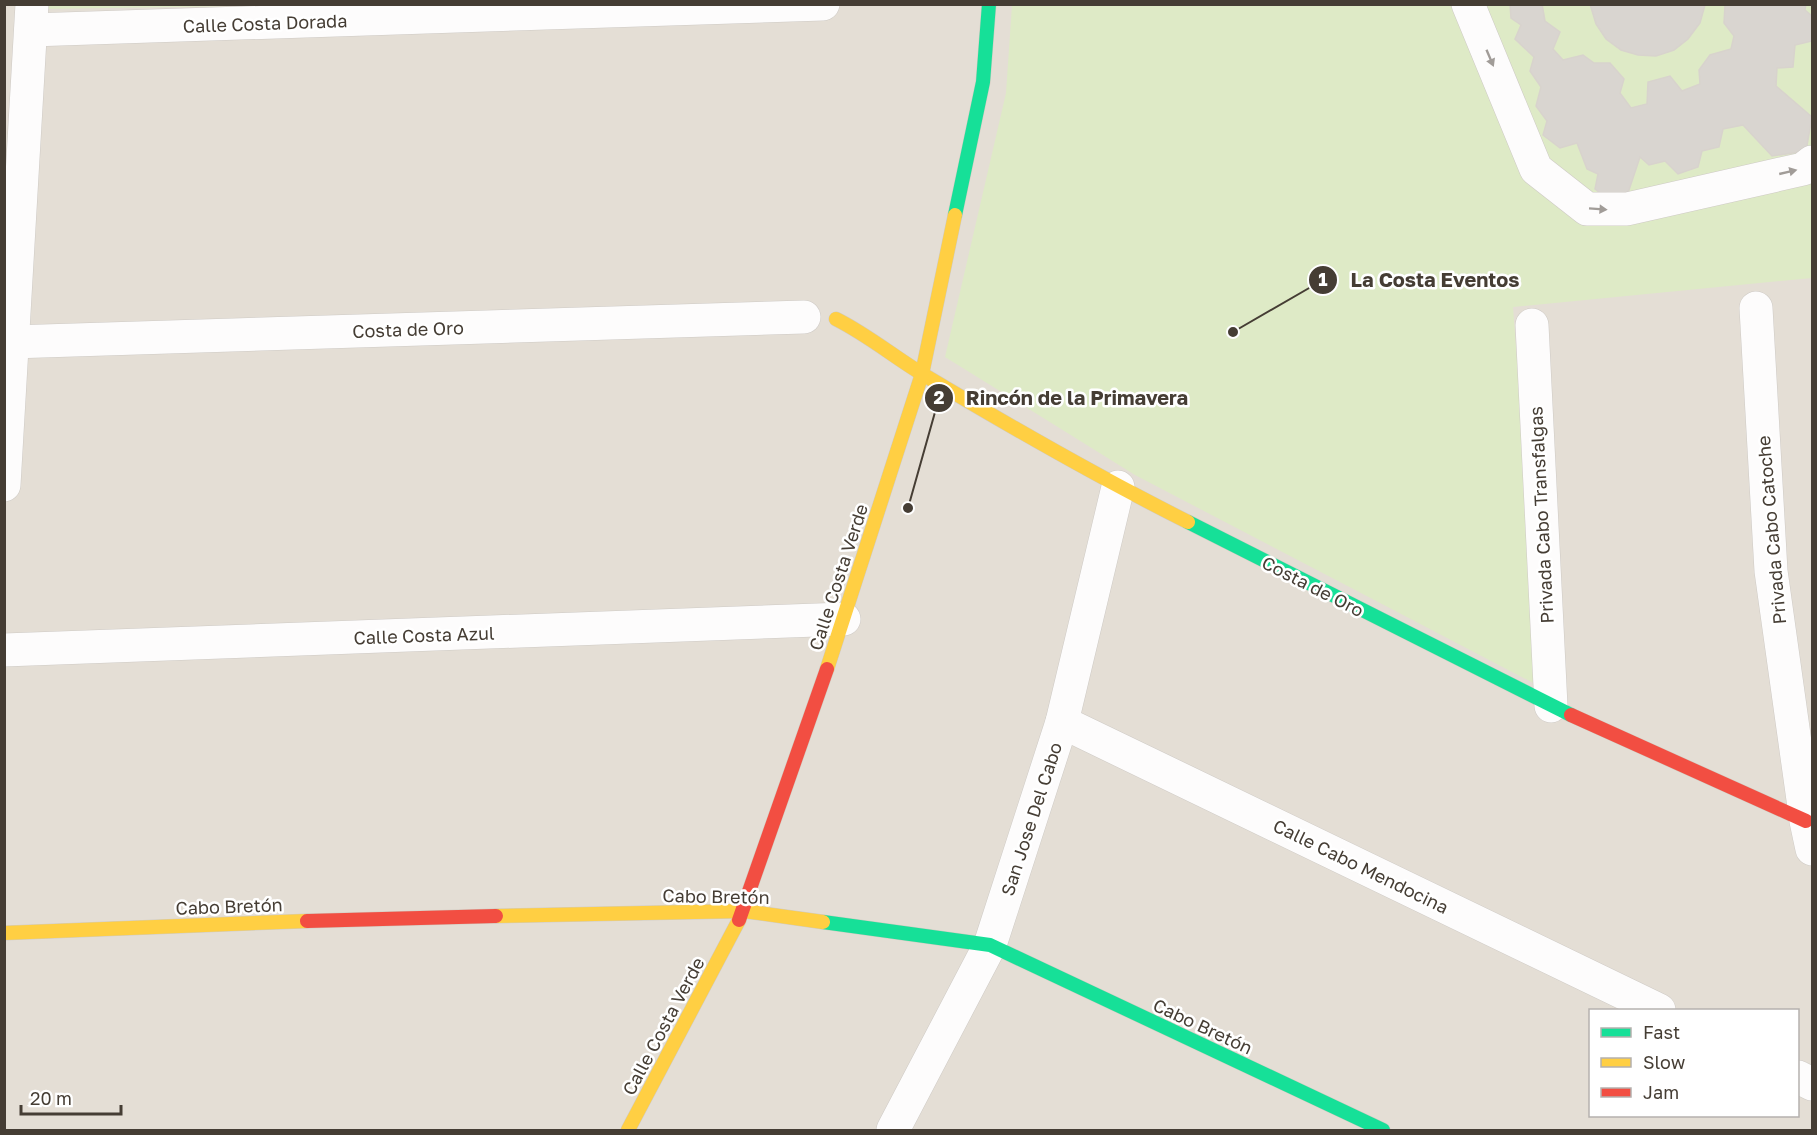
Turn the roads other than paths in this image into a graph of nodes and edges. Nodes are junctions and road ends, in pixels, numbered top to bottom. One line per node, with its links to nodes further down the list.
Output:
1 (823, 4): 4 (street, Calle Costa Dorada)
2 (989, 4): 12 (street, Calle Costa Verde)
3 (1468, 4): 6 (street, one-way to 6)
4 (667, 8): 5 (street, Calle Costa Dorada)
5 (32, 17): 11 (street)
6 (1812, 162)
7 (1756, 308): 19 (street, Privada Cabo Catoche)
8 (804, 316): 11 (street, Costa de Oro)
9 (836, 319): 12 (street, Costa de Oro)
10 (1532, 325): 17 (street, Privada Cabo Transfalgas)
11 (11, 342): 13 (street)
12 (922, 374): 14 (street, Costa de Oro); 15 (street, Calle Costa Verde)
13 (4, 485)
14 (1118, 488): 17 (street, Costa de Oro); 18 (street, San Jose Del Cabo)
15 (844, 619): 16 (street, Calle Costa Azul); 20 (street, Calle Costa Verde)
16 (4, 650)
17 (1551, 706): 19 (street, Costa de Oro)
18 (1062, 722): 22 (street, San Jose Del Cabo); 23 (street, Calle Cabo Mendocina)
19 (1809, 835)
20 (744, 911): 21 (street, Cabo Bretón); 22 (street, Cabo Bretón); 24 (street, Calle Costa Verde)
21 (4, 933)
22 (990, 945): 25 (street, San Jose Del Cabo); 26 (street, Cabo Bretón)
23 (1655, 1009)
24 (628, 1131)
25 (893, 1131)
26 (1383, 1131)

